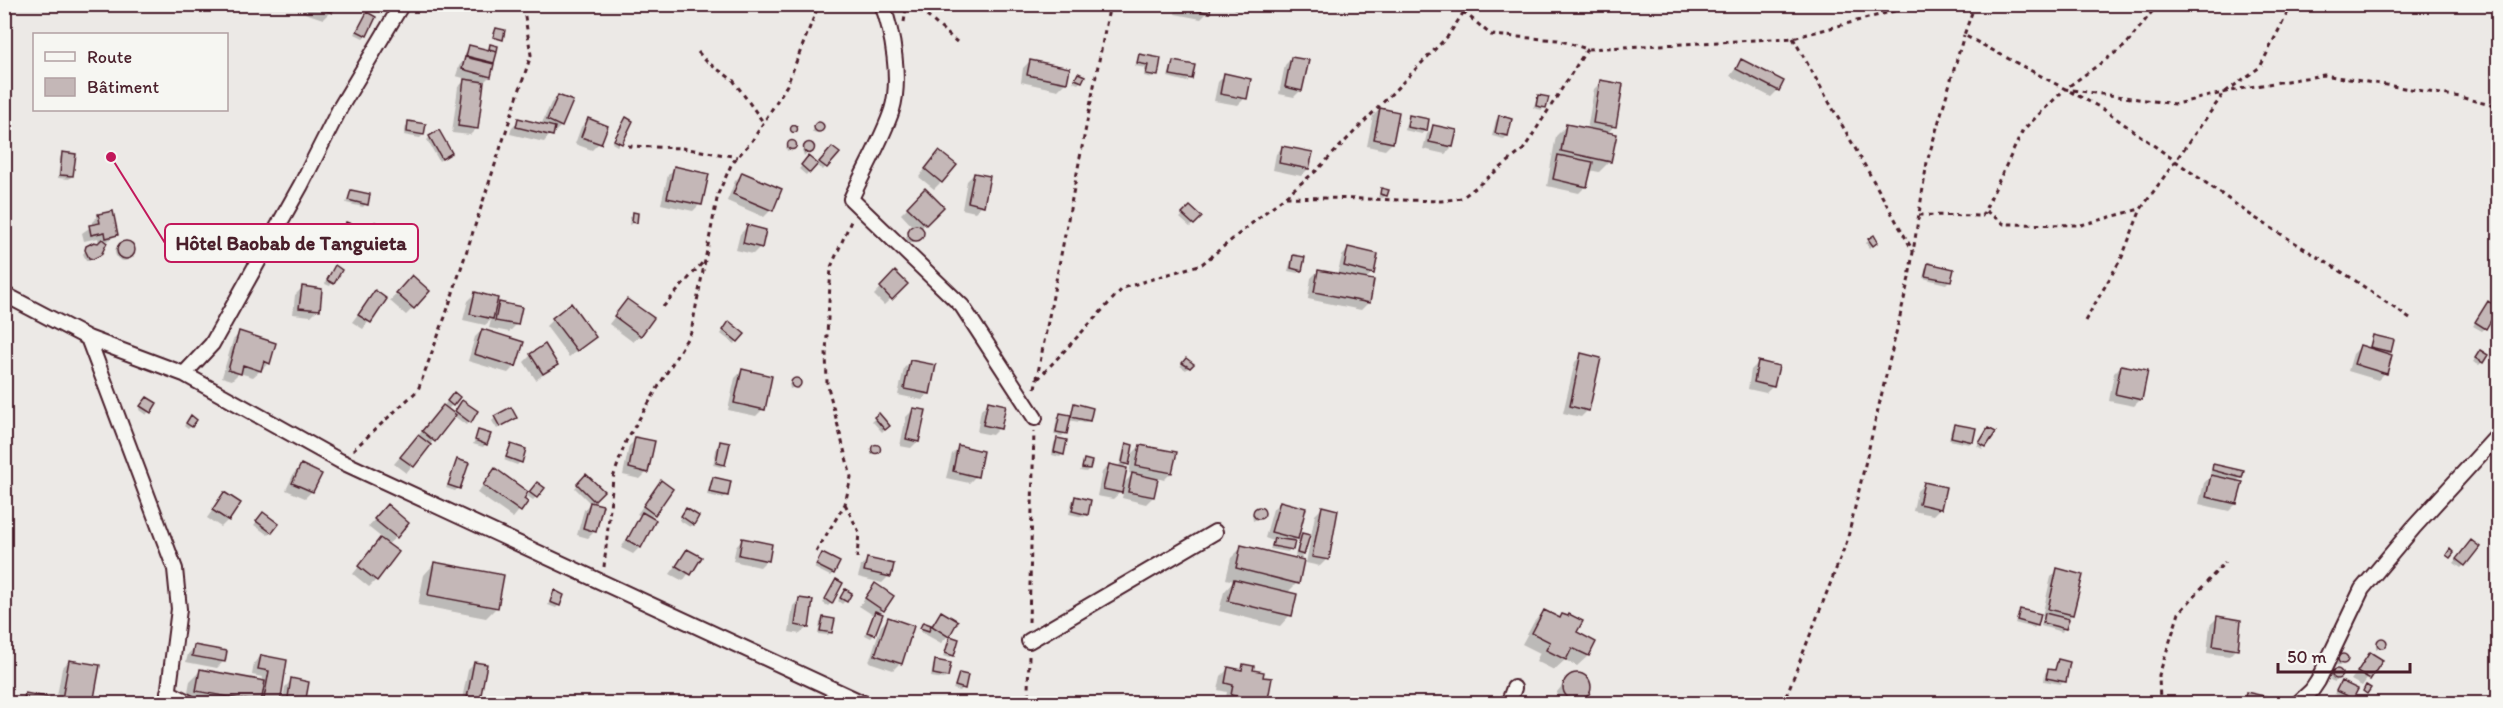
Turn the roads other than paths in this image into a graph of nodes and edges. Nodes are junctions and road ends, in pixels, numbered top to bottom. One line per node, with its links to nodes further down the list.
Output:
1 (402, 4): 5 (street)
2 (882, 4): 6 (street)
3 (4, 294): 4 (street)
4 (88, 338): 5 (street); 11 (street)
5 (184, 374): 13 (street)
6 (1035, 418)
7 (2499, 435): 15 (street)
8 (1215, 532): 9 (street)
9 (1029, 641)
10 (1514, 688): 14 (street)
11 (168, 698): 12 (street)
12 (192, 704)
13 (866, 704)
14 (1508, 704)
15 (2297, 704)

